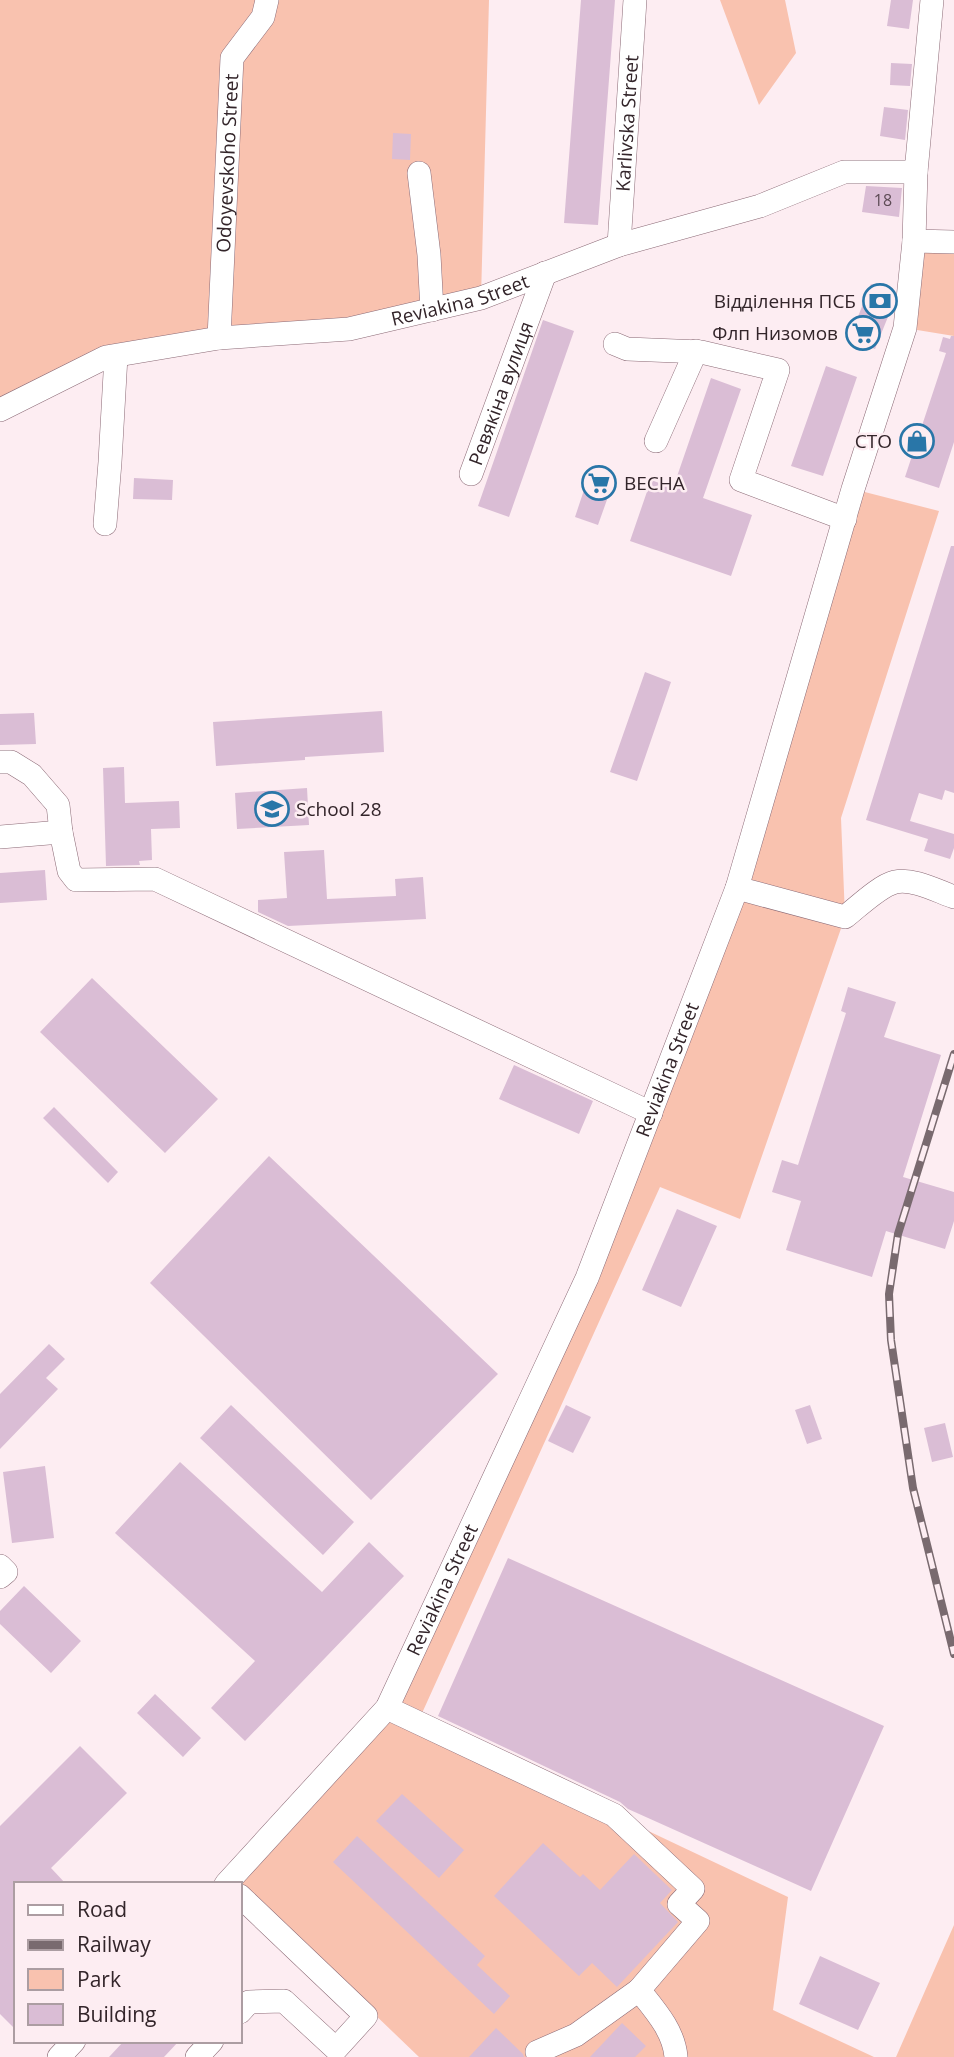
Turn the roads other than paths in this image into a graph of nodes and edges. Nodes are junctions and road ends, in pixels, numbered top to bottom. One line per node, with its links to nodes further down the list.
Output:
1 (267, 0): 11 (street, Odoyevskoho Street)
2 (635, 0): 8 (street, Karlivska Street)
3 (932, 0): 4 (street, Reviakina Street)
4 (916, 172): 6 (street, Reviakina Street); 8 (street, Reviakina Street)
5 (419, 173): 10 (street)
6 (914, 241): 7 (street); 18 (street, Reviakina Street)
7 (954, 242)
8 (619, 245): 9 (street, Reviakina Street)
9 (545, 273): 10 (street, Reviakina Street); 17 (street, Ревякіна вулиця)
10 (432, 310): 11 (street, Reviakina Street)
11 (219, 338): 14 (street, Reviakina Street)
12 (615, 344): 13 (street)
13 (696, 351): 16 (street); 18 (street)
14 (116, 356): 15 (street, Reviakina Street); 19 (street)
15 (4, 405)
16 (656, 442)
17 (471, 474)
18 (845, 519): 23 (street, Reviakina Street)
19 (104, 524)
20 (0, 762): 21 (street)
21 (61, 832): 22 (street); 25 (street)
22 (0, 837)
23 (737, 888): 24 (street); 25 (street, Reviakina Street)
24 (954, 897)
25 (651, 1113): 28 (street, Reviakina Street)
26 (0, 1566): 27 (street)
27 (0, 1577)
28 (387, 1708): 29 (street, Reviakina Street); 31 (street)
29 (228, 1882)
30 (242, 1898): 32 (street)
31 (639, 1990): 35 (street); 38 (street)
32 (242, 2010)
33 (72, 2043): 36 (street)
34 (210, 2043): 37 (street)
35 (537, 2052)
36 (59, 2057)
37 (197, 2057)
38 (676, 2057)

